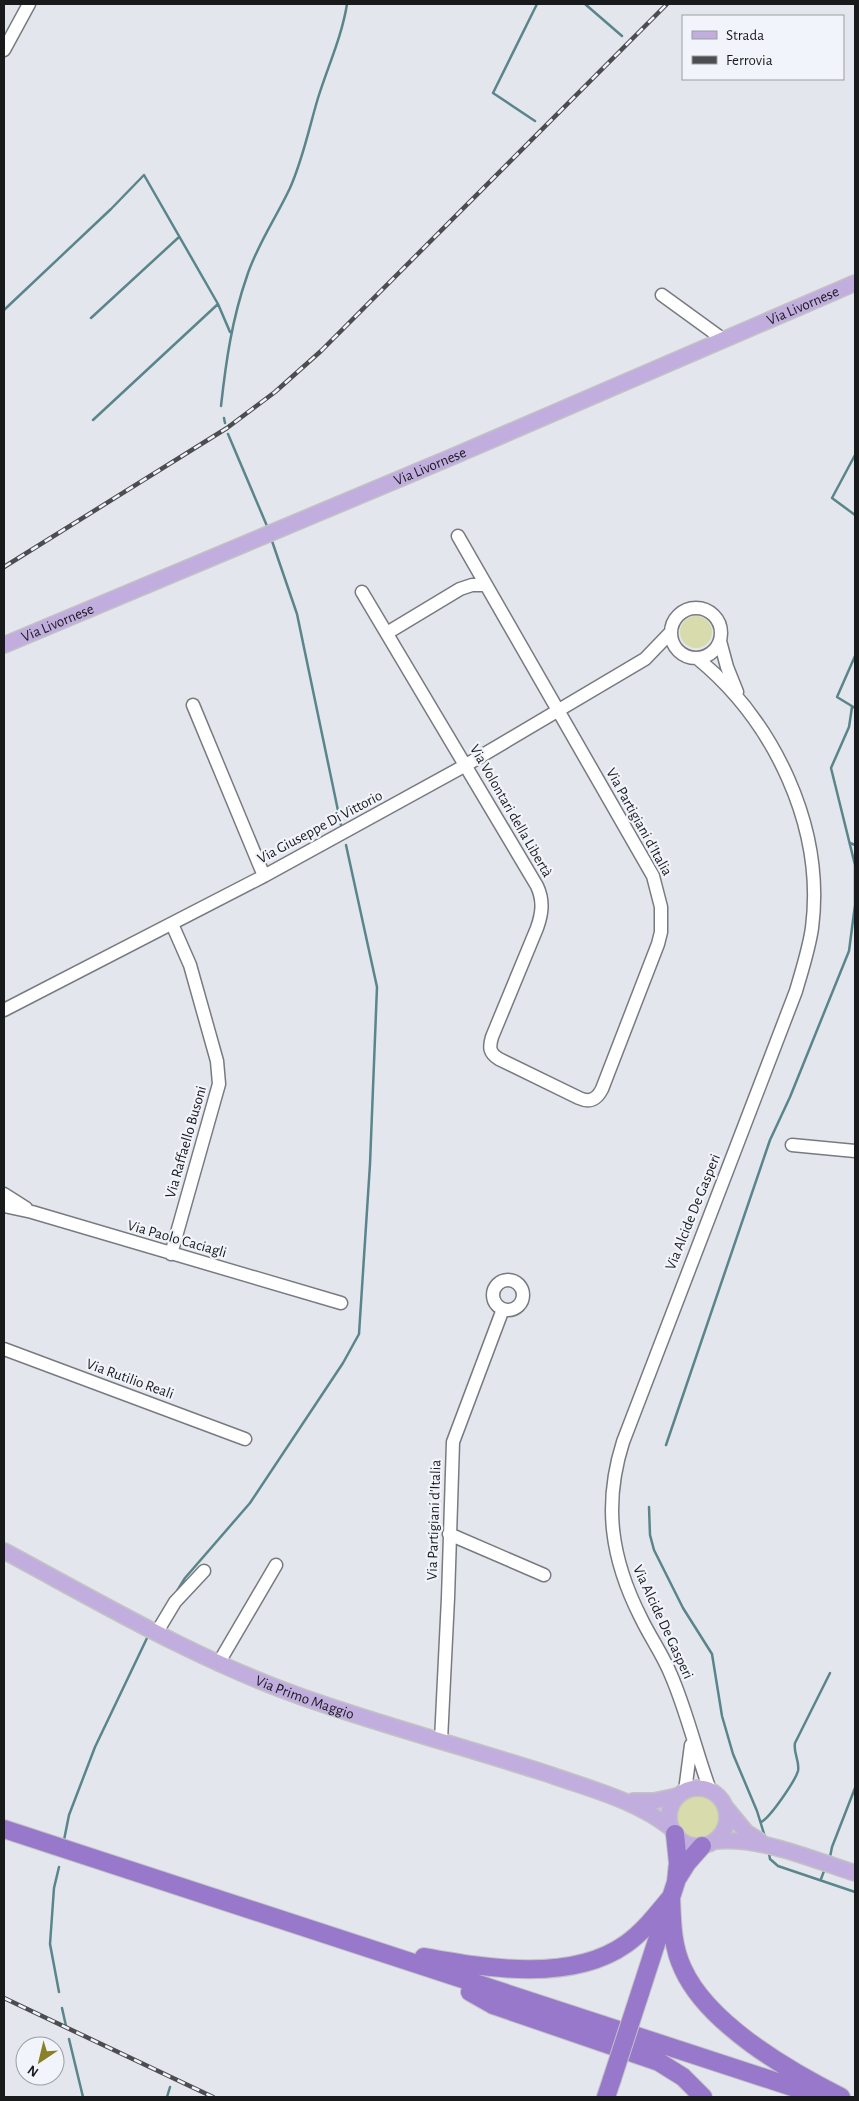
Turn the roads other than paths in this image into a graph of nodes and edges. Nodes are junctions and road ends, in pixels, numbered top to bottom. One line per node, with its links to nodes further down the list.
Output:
1 (29, 4): 2 (street)
2 (4, 50)
3 (855, 283): 5 (main road, Via Livornese)
4 (662, 295): 5 (street)
5 (724, 340): 12 (main road, Via Livornese)
6 (458, 536): 7 (street, Via Partigiani d'Italia)
7 (486, 584): 10 (street); 18 (street, Via Partigiani d'Italia)
8 (362, 592): 10 (street, Via Volontari della Libertà)
9 (671, 632): 11 (street); 13 (street); 15 (street, Via Giuseppe Di Vittorio)
10 (387, 633): 19 (street, Via Volontari della Libertà)
11 (720, 641): 14 (street); 16 (street, Via Alcide De Gasperi)
12 (4, 645)
13 (680, 652): 14 (street); 15 (street, Via Giuseppe Di Vittorio)
14 (697, 658): 16 (street, Via Alcide De Gasperi)
15 (645, 659): 18 (street, Via Giuseppe Di Vittorio)
16 (741, 702): 41 (street, Via Alcide De Gasperi)
17 (193, 705): 20 (street)
18 (558, 710): 19 (street, Via Giuseppe Di Vittorio); 23 (street, Via Partigiani d'Italia)
19 (466, 765): 20 (street, Via Giuseppe Di Vittorio); 23 (street, Via Volontari della Libertà)
20 (264, 876): 21 (street, Via Giuseppe Di Vittorio)
21 (172, 924): 22 (street, Via Giuseppe Di Vittorio); 29 (street, Via Raffaello Busoni)
22 (4, 1010)
23 (499, 1059)
24 (792, 1145): 25 (street)
25 (855, 1151)
26 (4, 1194): 28 (street)
27 (4, 1206): 28 (street, Via Paolo Caciagli)
28 (32, 1212): 29 (street, Via Paolo Caciagli)
29 (171, 1254): 30 (street, Via Paolo Caciagli)
30 (341, 1303)
31 (503, 1309): 34 (street, Via Partigiani d'Italia)
32 (4, 1350): 33 (street, Via Rutilio Reali)
33 (245, 1439)
34 (449, 1534): 38 (street); 42 (street, Via Partigiani d'Italia)
35 (4, 1551): 39 (main road, Via Primo Maggio)
36 (276, 1565): 40 (street)
37 (204, 1571): 39 (street)
38 (544, 1576)
39 (157, 1632): 40 (main road, Via Primo Maggio)
40 (218, 1664): 42 (main road, Via Primo Maggio)
41 (692, 1737): 43 (street, Via Alcide De Gasperi); 44 (street, Via Alcide De Gasperi)
42 (440, 1740): 45 (main road, Via Primo Maggio)
43 (710, 1790): 44 (main road); 46 (main road)
44 (681, 1794): 45 (main road, Via Primo Maggio); 48 (main road)
45 (624, 1800): 48 (main road, Via Primo Maggio)
46 (727, 1809): 50 (main road); 51 (main road)
47 (4, 1829): 54 (highway)
48 (673, 1831): 50 (main road); 53 (highway)
49 (4, 1839): 55 (highway)
50 (709, 1844): 51 (main road); 53 (highway)
51 (770, 1846): 52 (main road)
52 (855, 1873)
53 (673, 1890): 54 (highway); 56 (highway, bridge); 60 (highway)
54 (366, 1948): 59 (highway)
55 (470, 1992): 57 (highway); 58 (highway)
56 (606, 2097)
57 (703, 2097)
58 (792, 2097)
59 (823, 2097)
60 (841, 2097)

